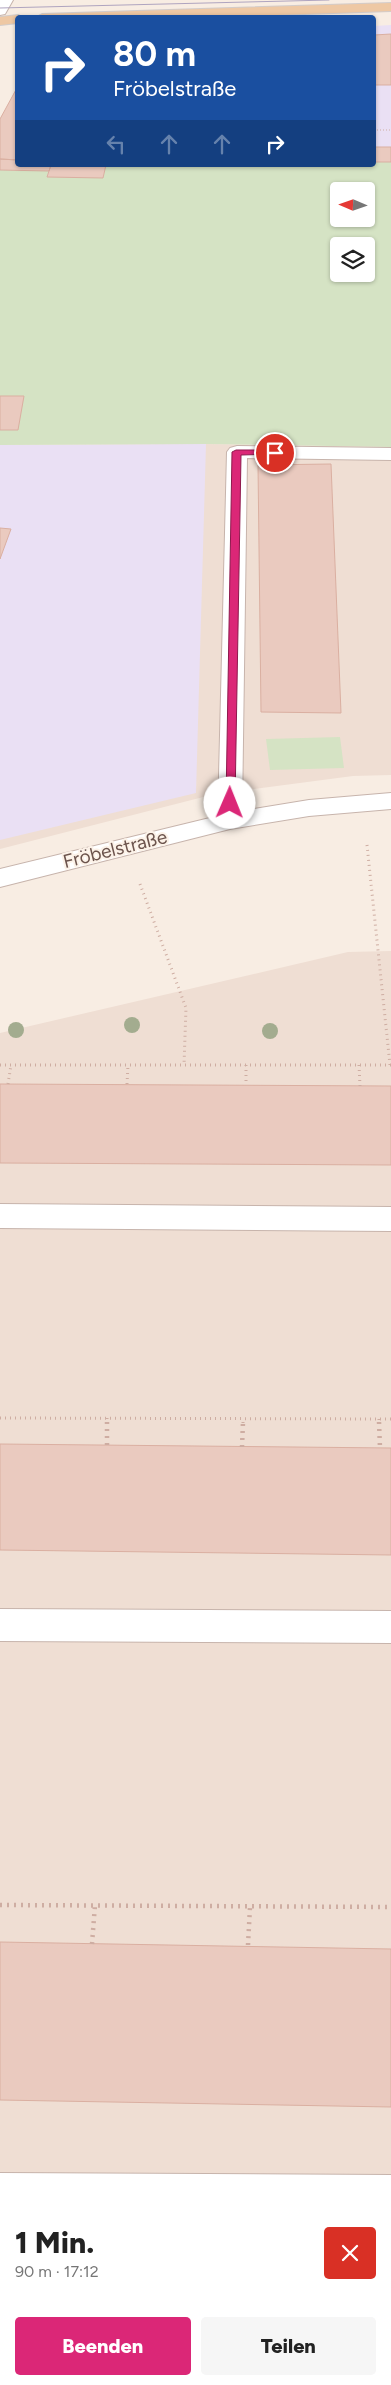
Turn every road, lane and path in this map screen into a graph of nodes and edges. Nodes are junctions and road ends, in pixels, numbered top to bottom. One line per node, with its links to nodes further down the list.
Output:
1 (6, 0): 3 (street)
2 (391, 7): 4 (main road)
3 (0, 11)
4 (137, 15)
5 (15, 19): 6 (main road)
6 (0, 21)
7 (376, 130): 8 (path)
8 (391, 130)
9 (391, 454): 11 (street)
10 (391, 801): 11 (street, Fröbelstraße)
11 (230, 821): 13 (street, Fröbelstraße)
12 (366, 842): 21 (path)
13 (0, 878)
14 (140, 883): 18 (path)
15 (0, 1065): 16 (path)
16 (11, 1065): 17 (path); 22 (path)
17 (128, 1065): 18 (path); 23 (path)
18 (184, 1065): 19 (path)
19 (246, 1065): 20 (path); 24 (path)
20 (359, 1065): 21 (path); 25 (path)
21 (391, 1065)
22 (8, 1084)
23 (127, 1084)
24 (246, 1085)
25 (360, 1086)
26 (0, 1216): 27 (street)
27 (391, 1219)
28 (0, 1418): 29 (path)
29 (107, 1418): 30 (path); 33 (path)
30 (243, 1419): 31 (path); 34 (path)
31 (379, 1419): 32 (path); 35 (path)
32 (391, 1419)
33 (107, 1445)
34 (242, 1447)
35 (380, 1448)
36 (0, 1625): 37 (street)
37 (391, 1627)
38 (0, 1905): 39 (path)
39 (95, 1906): 40 (path); 42 (path)
40 (250, 1907): 41 (path); 43 (path)
41 (391, 1907)
42 (92, 1944)
43 (248, 1945)
44 (0, 2193): 45 (street)
45 (391, 2195)

